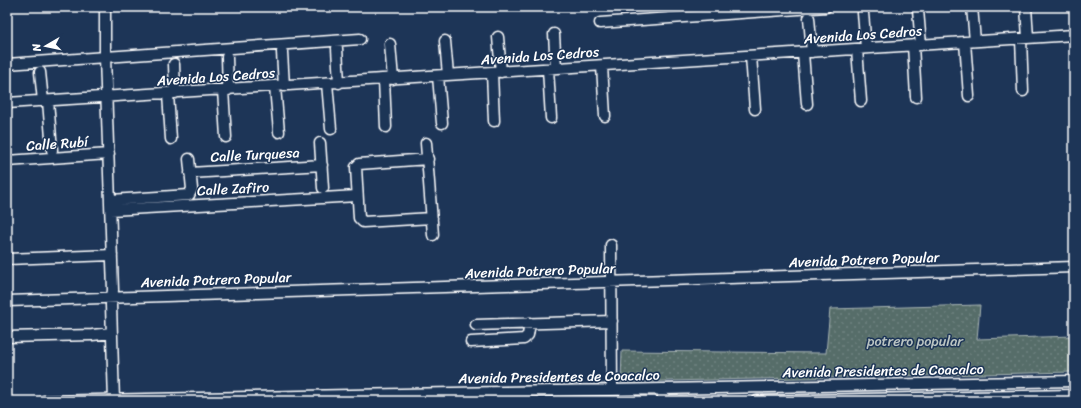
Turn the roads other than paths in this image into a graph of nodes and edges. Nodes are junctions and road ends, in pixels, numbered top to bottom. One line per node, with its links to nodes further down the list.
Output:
1 (105, 7): 23 (street)
2 (826, 7): 8 (street, Avenida Los Cedros)
3 (972, 7): 15 (street)
4 (1026, 7): 13 (street)
5 (918, 10): 17 (street)
6 (863, 13): 19 (street)
7 (809, 18): 21 (street)
8 (600, 23)
9 (554, 34): 28 (street)
10 (1074, 35): 13 (street, Avenida Los Cedros)
11 (498, 37): 30 (street)
12 (360, 38): 23 (street)
13 (1024, 38): 15 (street, Avenida Los Cedros); 37 (street)
14 (445, 41): 31 (street)
15 (970, 42): 17 (street, Avenida Los Cedros); 39 (street)
16 (390, 44): 32 (street)
17 (917, 45): 19 (street, Avenida Los Cedros); 41 (street)
18 (337, 48): 34 (street)
19 (861, 49): 21 (street, Avenida Los Cedros); 43 (street)
20 (282, 52): 35 (street)
21 (807, 52): 22 (street, Avenida Los Cedros); 45 (street)
22 (751, 56): 27 (street, Avenida Los Cedros); 46 (street)
23 (105, 57): 25 (street); 40 (street)
24 (227, 57): 36 (street)
25 (7, 64)
26 (174, 64): 38 (street)
27 (602, 66): 28 (street, Avenida Los Cedros); 47 (street)
28 (552, 69): 30 (street, Avenida Los Cedros); 48 (street)
29 (40, 72): 42 (street)
30 (496, 72): 31 (street, Avenida Los Cedros); 49 (street)
31 (443, 76): 32 (street, Avenida Los Cedros); 50 (street)
32 (389, 79): 34 (street, Avenida Los Cedros); 51 (street)
33 (327, 83): 34 (street, Avenida Los Cedros); 35 (street, Avenida Los Cedros); 52 (street)
34 (339, 83)
35 (280, 87): 36 (street, Avenida Los Cedros); 53 (street)
36 (226, 90): 38 (street, Avenida Los Cedros); 54 (street)
37 (1023, 91)
38 (171, 93): 40 (street, Avenida Los Cedros); 55 (street)
39 (969, 96)
40 (108, 97): 42 (street, Avenida Los Cedros); 59 (street)
41 (916, 97)
42 (46, 101): 44 (street, Avenida Los Cedros); 58 (street)
43 (861, 101)
44 (7, 103)
45 (807, 104)
46 (755, 109)
47 (605, 116)
48 (551, 118)
49 (494, 121)
50 (442, 123)
51 (386, 127)
52 (331, 128)
53 (279, 132)
54 (226, 137)
55 (171, 139)
56 (320, 144): 63 (street)
57 (426, 144): 61 (street)
58 (52, 150)
59 (109, 154): 62 (street, Calle Rubí); 67 (street)
60 (189, 159): 64 (street)
61 (428, 159): 66 (street); 68 (street)
62 (7, 161)
63 (322, 165): 64 (street, Calle Turquesa); 65 (street)
64 (190, 173): 67 (street)
65 (323, 188)
66 (358, 196): 67 (street, Calle Zafiro); 68 (street)
67 (111, 205): 71 (street)
68 (432, 218): 69 (street)
69 (433, 235)
70 (611, 245): 74 (street)
71 (112, 255): 72 (street); 75 (street)
72 (7, 259)
73 (1074, 267): 74 (street, Avenida Potrero Popular)
74 (611, 283): 75 (street, Avenida Potrero Popular); 77 (street)
75 (112, 298): 76 (street, Avenida Potrero Popular); 80 (street)
76 (7, 301)
77 (612, 321): 78 (street); 86 (street)
78 (530, 323): 79 (street); 82 (street)
79 (476, 325)
80 (112, 333): 81 (street); 91 (street)
81 (7, 337)
82 (471, 342)
83 (1074, 381): 84 (street, Avenida Presidentes de Coacalco)
84 (870, 385): 85 (street, Avenida Presidentes de Coacalco); 88 (street)
85 (663, 389): 86 (street, Avenida Presidentes de Coacalco); 94 (street)
86 (612, 390): 91 (street, Avenida Presidentes de Coacalco)
87 (1073, 397): 90 (street, Avenida Presidentes de Coacalco)
88 (871, 399): 89 (street, Avenida Presidentes de Coacalco); 92 (street, Avenida Presidentes de Coacalco)
89 (924, 399): 90 (street, Avenida Presidentes de Coacalco)
90 (1005, 399)
91 (114, 400): 93 (street, Avenida Presidentes de Coacalco)
92 (843, 400): 95 (street, Avenida Presidentes de Coacalco)
93 (44, 401)
94 (663, 401)
95 (757, 401)

